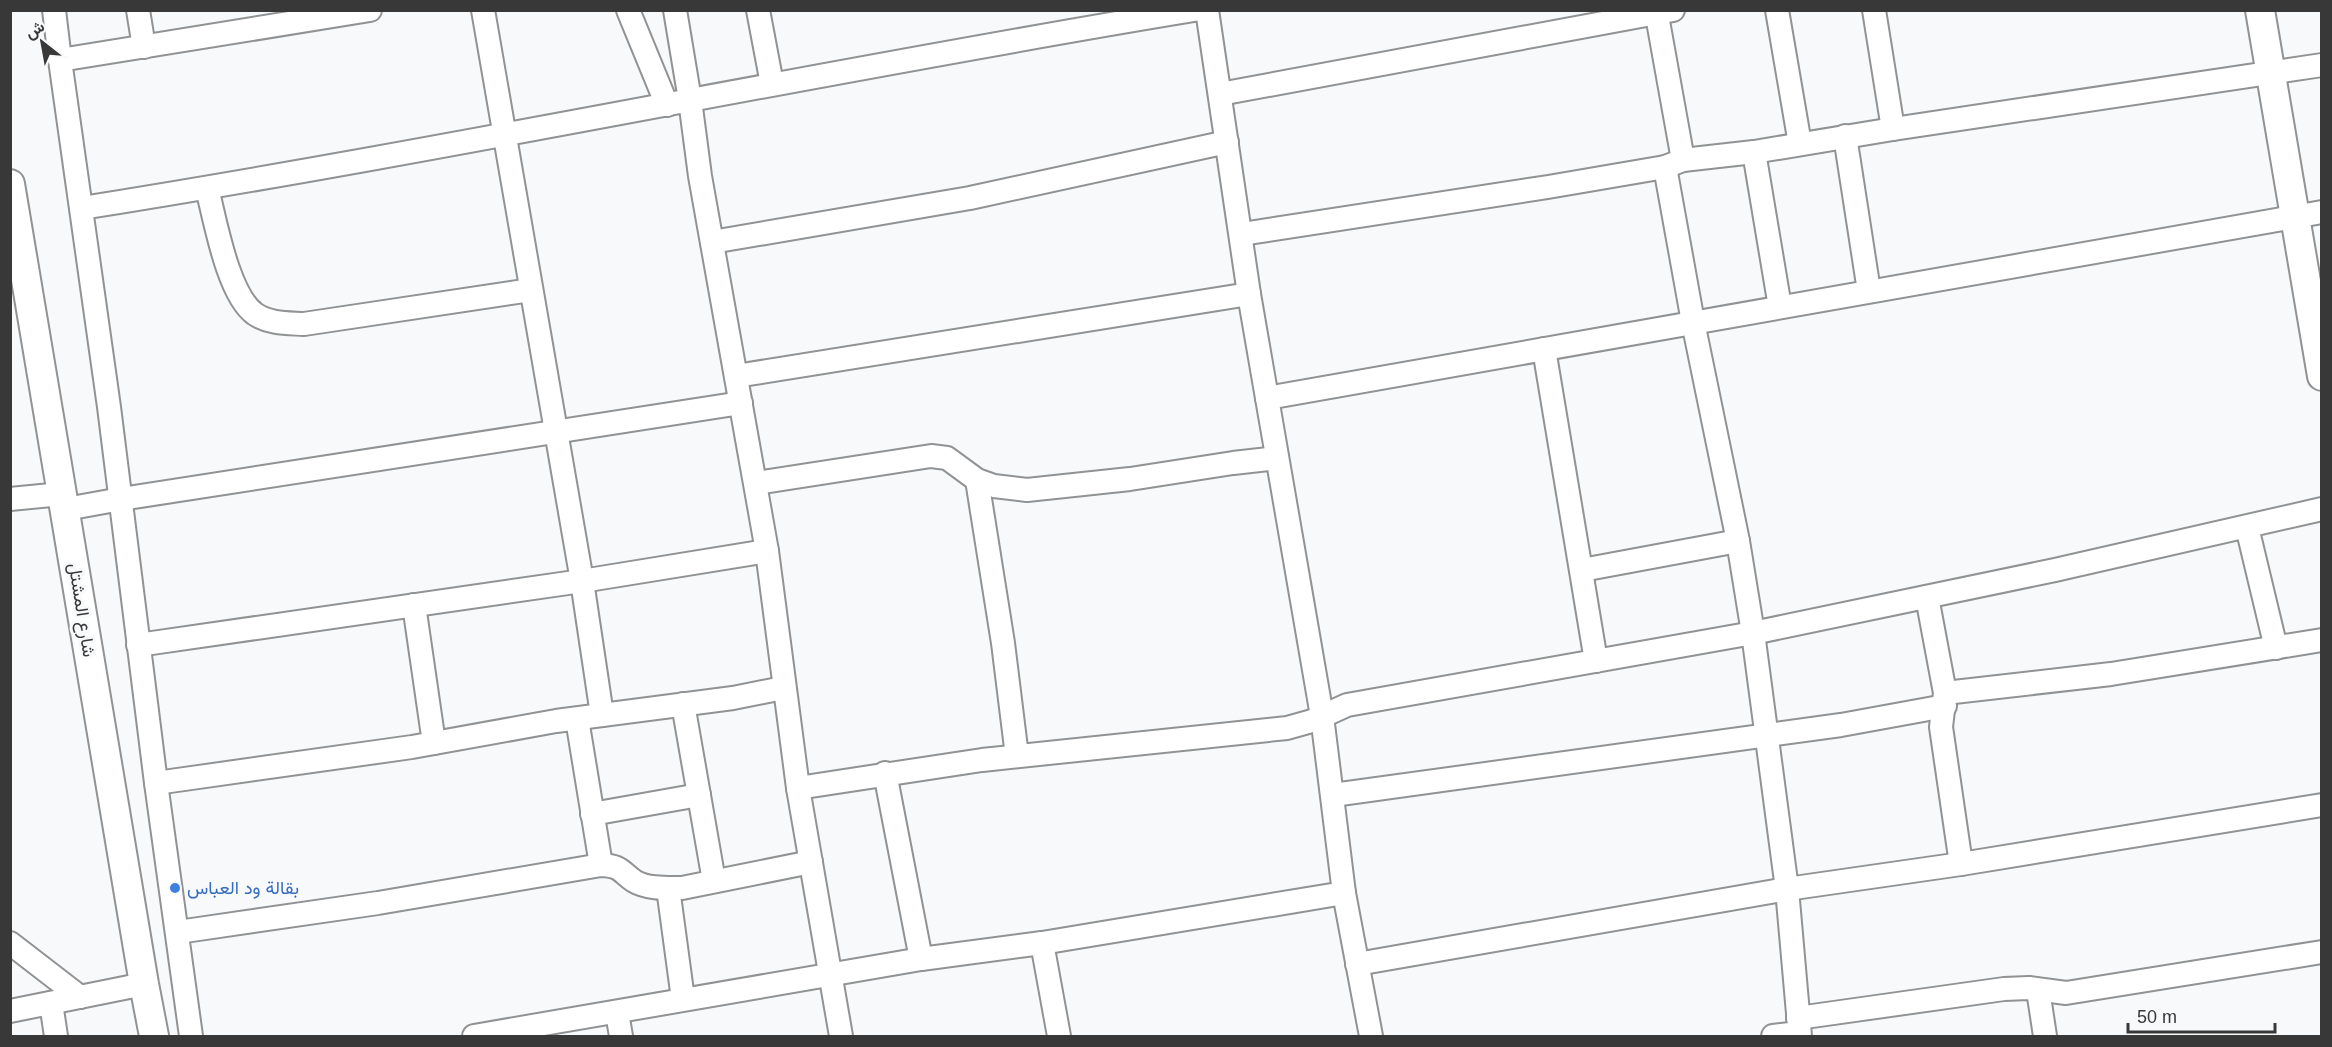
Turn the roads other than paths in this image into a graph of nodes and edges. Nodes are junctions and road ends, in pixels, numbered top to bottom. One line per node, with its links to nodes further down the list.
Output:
1 (54, 10): 15 (street)
2 (138, 10): 14 (street)
3 (369, 10): 14 (street)
4 (483, 10): 23 (street)
5 (628, 10): 21 (street)
6 (675, 10): 20 (street)
7 (758, 10): 18 (street)
8 (1194, 10): 18 (street)
9 (1207, 10): 19 (street)
10 (1777, 10): 26 (street)
11 (1874, 10): 22 (street)
12 (2260, 10): 17 (street)
13 (1662, 12): 19 (street); 28 (street)
14 (144, 47): 15 (street)
15 (60, 60): 31 (street)
16 (2322, 65): 17 (street)
17 (2270, 74): 22 (street); 32 (street)
18 (772, 84): 20 (street)
19 (1220, 94): 25 (street)
20 (690, 100): 21 (street); 34 (street)
21 (668, 105): 23 (street)
22 (1893, 129): 24 (street)
23 (505, 135): 30 (street); 36 (street)
24 (1845, 136): 26 (street); 37 (street)
25 (1227, 142): 33 (street); 34 (street)
26 (1800, 144): 27 (street)
27 (1754, 152): 28 (street); 39 (street)
28 (1674, 164): 33 (street); 40 (street)
29 (10, 184): 35 (street, شارع المشتل)
30 (207, 188): 31 (street); 36 (street)
31 (82, 208): 51 (street)
32 (2309, 214): 37 (street); 42 (street)
33 (1242, 234): 38 (street)
34 (712, 242): 43 (street)
35 (16, 253): 52 (street, شارع المشتل)
36 (531, 290): 46 (street)
37 (1869, 291): 39 (street)
38 (1249, 294): 43 (street); 44 (street)
39 (1780, 307): 40 (street)
40 (1693, 322): 41 (street); 55 (street)
41 (1544, 349): 44 (street); 57 (street)
42 (2320, 364)
43 (736, 376): 45 (street)
44 (1267, 398): 47 (street)
45 (741, 403): 46 (street); 49 (street)
46 (556, 431): 51 (street); 58 (street)
47 (1277, 458): 48 (street); 70 (street)
48 (977, 480): 49 (street); 74 (street)
49 (756, 483): 56 (street)
50 (10, 499): 52 (street)
51 (121, 499): 52 (street); 63 (street)
52 (64, 502): 96 (street, شارع المشتل)
53 (2322, 509): 54 (street)
54 (2247, 527): 59 (street); 64 (street)
55 (1738, 541): 57 (street); 61 (street)
56 (767, 551): 58 (street); 66 (street)
57 (1582, 570): 65 (street)
58 (582, 581): 60 (street); 69 (street)
59 (1927, 597): 61 (street); 67 (street)
60 (414, 605): 63 (street); 73 (street)
61 (1753, 633): 65 (street); 72 (street)
62 (2322, 640): 64 (street)
63 (138, 645): 76 (street)
64 (2276, 648): 67 (street)
65 (1596, 662): 70 (street)
66 (783, 688): 68 (street); 77 (street)
67 (1945, 700): 72 (street); 83 (street)
68 (683, 704): 69 (street); 78 (street)
69 (602, 715): 71 (street)
70 (1322, 716): 74 (street); 79 (street)
71 (577, 719): 73 (street); 81 (street)
72 (1766, 734): 79 (street); 87 (street)
73 (434, 743): 76 (street)
74 (1017, 756): 75 (street)
75 (885, 773): 77 (street); 93 (street)
76 (156, 783): 89 (street)
77 (798, 788): 82 (street)
78 (699, 795): 81 (street); 85 (street)
79 (1334, 795): 88 (street)
80 (2322, 805): 83 (street)
81 (592, 814): 84 (street)
82 (811, 862): 85 (street); 95 (street)
83 (1960, 864): 87 (street)
84 (601, 865): 86 (street); 89 (street)
85 (714, 881): 86 (street)
86 (668, 888): 99 (street)
87 (1786, 889): 94 (street); 103 (street)
88 (1344, 893): 91 (street); 94 (street)
89 (178, 932): 106 (street)
90 (10, 943): 98 (street)
91 (1042, 943): 93 (street); 110 (street)
92 (2322, 952): 97 (street)
93 (921, 959): 95 (street)
94 (1357, 964): 111 (street)
95 (831, 976): 99 (street); 109 (street)
96 (144, 984): 98 (street); 105 (street, شارع المشتل)
97 (2038, 990): 103 (street); 113 (street)
98 (80, 998): 100 (street)
99 (683, 999): 102 (street)
100 (51, 1003): 101 (street); 104 (street)
101 (10, 1011)
102 (617, 1012): 107 (street); 108 (street)
103 (1799, 1029): 112 (street)
104 (56, 1036)
105 (154, 1036)
106 (191, 1036)
107 (474, 1036)
108 (621, 1036)
109 (841, 1036)
110 (1059, 1036)
111 (1366, 1036)
112 (1773, 1036)
113 (2045, 1036)

